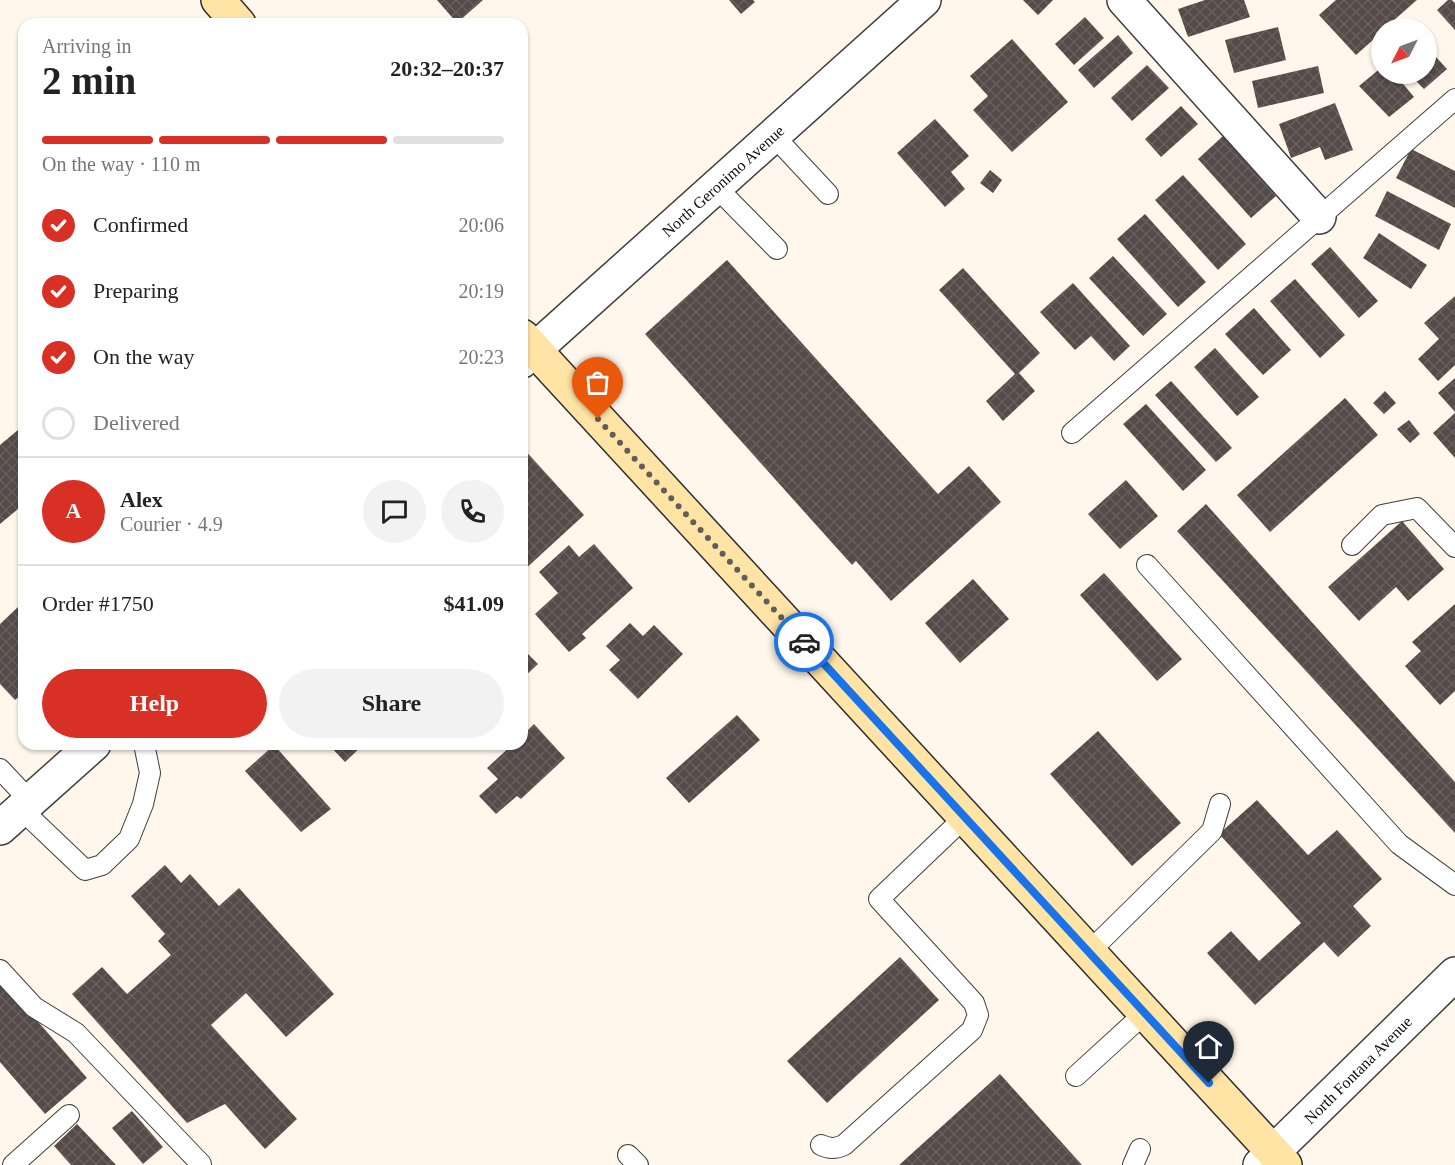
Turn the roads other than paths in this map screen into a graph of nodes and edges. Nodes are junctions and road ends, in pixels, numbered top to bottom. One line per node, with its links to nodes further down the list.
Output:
1 (218, 0): 4 (main road)
2 (924, 0): 6 (street, North Geronimo Avenue)
3 (1124, 0): 9 (street)
4 (234, 18)
5 (1455, 99): 9 (lane)
6 (773, 135): 7 (street, North Geronimo Avenue); 8 (lane)
7 (716, 187): 10 (lane); 11 (street, North Geronimo Avenue)
8 (828, 194)
9 (1319, 217): 13 (lane)
10 (777, 249)
11 (528, 347)
12 (528, 351): 22 (main road)
13 (1072, 433)
14 (1352, 545): 15 (lane)
15 (1455, 547)
16 (1148, 565): 23 (lane)
17 (87, 750): 21 (street)
18 (145, 750): 21 (lane)
19 (0, 769): 21 (lane)
20 (1220, 804): 24 (lane)
21 (17, 813)
22 (964, 817): 24 (main road); 30 (lane)
23 (1455, 885)
24 (1089, 952): 27 (main road)
25 (0, 970): 32 (lane)
26 (1455, 974): 31 (street, North Fontana Avenue)
27 (1145, 1013): 28 (lane); 31 (main road)
28 (1076, 1076)
29 (69, 1115): 33 (lane)
30 (821, 1145)
31 (1273, 1161)
32 (201, 1164)
33 (14, 1165)

